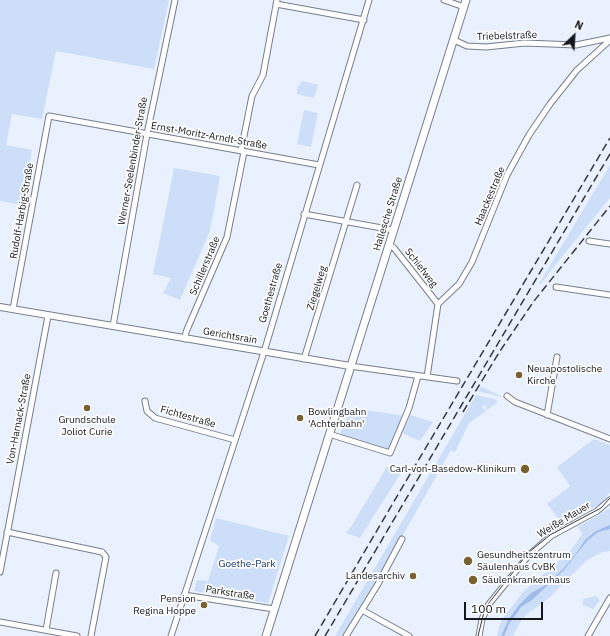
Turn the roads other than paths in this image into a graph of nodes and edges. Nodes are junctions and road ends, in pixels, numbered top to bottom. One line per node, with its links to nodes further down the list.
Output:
1 (174, 0): 10 (street, Werner-Seelenbinder-Straße)
2 (369, 0): 6 (street, Goethestraße)
3 (444, 0): 5 (street)
4 (277, 2): 6 (street); 11 (street, Schillerstraße)
5 (465, 3): 8 (main road, Hallesche Straße)
6 (364, 20): 12 (street, Goethestraße)
7 (610, 39): 8 (street, Triebelstraße); 22 (street, Haackestraße)
8 (454, 40): 16 (main road, Hallesche Straße)
9 (49, 116): 10 (street, Ernst-Moritz-Arndt-Straße); 24 (street, Rudolf-Harbig-Straße)
10 (146, 134): 11 (street, Ernst-Moritz-Arndt-Straße); 26 (street, Werner-Seelenbinder-Straße)
11 (242, 151): 12 (street, Ernst-Moritz-Arndt-Straße); 27 (street, Schillerstraße)
12 (319, 165): 14 (street, Goethestraße)
13 (357, 185): 15 (street)
14 (304, 214): 15 (street); 28 (street, Goethestraße)
15 (347, 222): 16 (street); 30 (street, Ziegelweg)
16 (393, 230): 19 (main road, Hallesche Straße)
17 (589, 241): 18 (street)
18 (610, 244)
19 (389, 245): 22 (street, Schiefweg); 31 (main road, Hallesche Straße)
20 (556, 288): 21 (street)
21 (610, 295)
22 (438, 304): 33 (street)
23 (0, 307): 24 (street, Gerichtsrain)
24 (14, 309): 25 (street, Gerichtsrain)
25 (48, 316): 26 (street, Gerichtsrain); 42 (street, Von-Harnack-Straße)
26 (113, 326): 27 (street, Gerichtsrain)
27 (185, 339): 28 (street, Gerichtsrain)
28 (264, 352): 30 (street, Gerichtsrain); 40 (street, Goethestraße)
29 (557, 357): 37 (street)
30 (304, 359): 31 (street, Gerichtsrain)
31 (350, 366): 32 (street, Gerichtsrain); 38 (main road, Hallesche Straße)
32 (418, 376): 33 (street, Gerichtsrain); 38 (street)
33 (427, 377): 34 (street, Gerichtsrain)
34 (457, 381)
35 (507, 396): 37 (street)
36 (145, 401): 40 (street, Fichtestraße)
37 (547, 414): 39 (street)
38 (329, 434): 48 (main road, Hallesche Straße)
39 (610, 439)
40 (235, 440): 46 (street, Goethestraße)
41 (610, 500): 59 (street, Weiße Mauer)
42 (7, 532): 44 (street, Von-Harnack-Straße); 54 (street)
43 (402, 539): 49 (street)
44 (0, 572)
45 (56, 573): 51 (street)
46 (184, 595): 48 (street, Parkstraße); 55 (street, Goethestraße)
47 (610, 598): 60 (street)
48 (274, 609): 56 (main road, Hallesche Straße)
49 (362, 610): 52 (street); 57 (street)
50 (0, 622): 51 (street)
51 (46, 630): 53 (street)
52 (402, 634): 58 (street)
53 (77, 636)
54 (91, 636)
55 (171, 636)
56 (266, 636)
57 (346, 636)
58 (409, 636)
59 (479, 636)
60 (588, 636)

